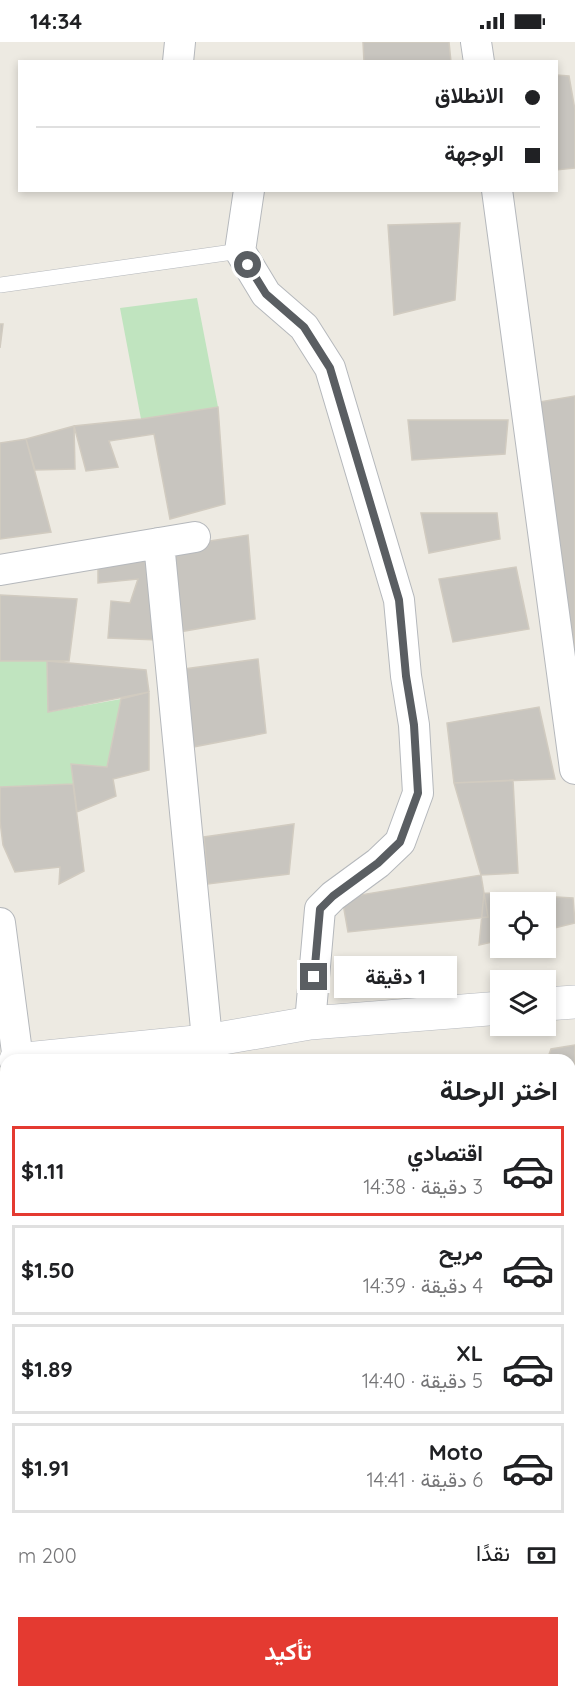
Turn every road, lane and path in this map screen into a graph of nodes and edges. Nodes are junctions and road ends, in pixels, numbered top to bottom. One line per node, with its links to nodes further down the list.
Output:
1 (180, 42): 3 (street)
2 (476, 42): 4 (street)
3 (178, 60)
4 (479, 60)
5 (249, 192): 7 (street)
6 (497, 192): 12 (street)
7 (240, 250): 8 (lane); 17 (street)
8 (0, 285)
9 (195, 537): 10 (street)
10 (159, 543): 11 (street); 18 (street)
11 (0, 570)
12 (575, 769)
13 (0, 923): 19 (street)
14 (575, 1002): 15 (main road)
15 (556, 1003)
16 (490, 1009): 17 (main road)
17 (310, 1023): 18 (main road)
18 (207, 1051): 20 (main road)
19 (16, 1054)
20 (144, 1054)

